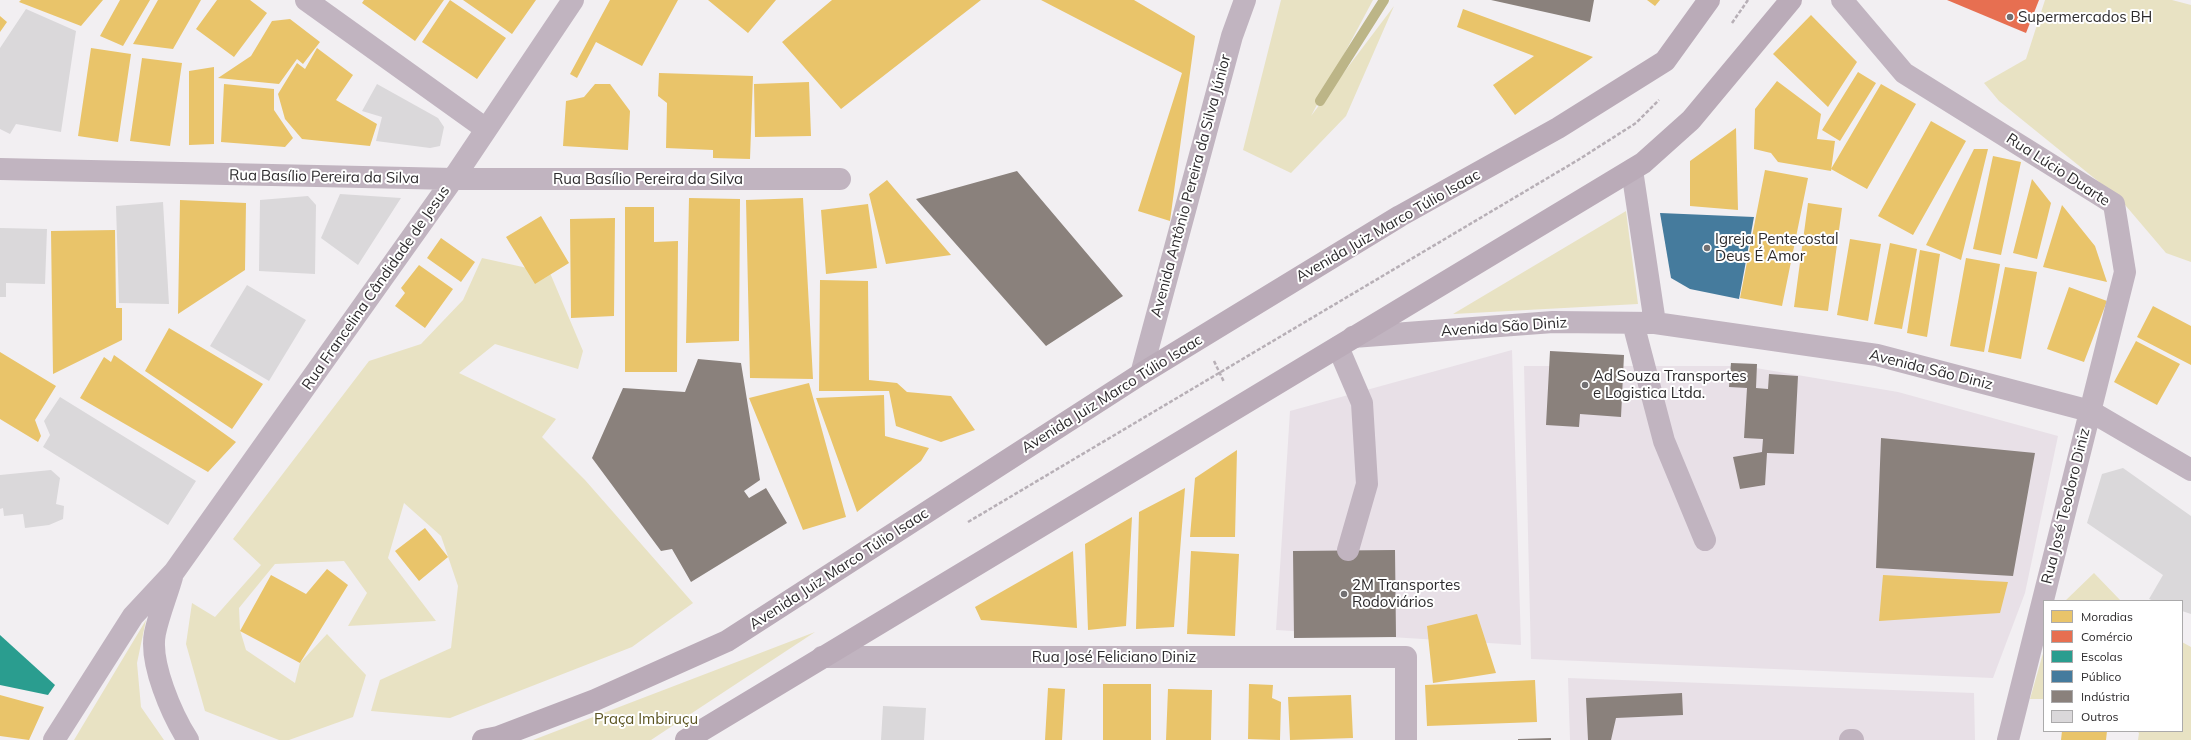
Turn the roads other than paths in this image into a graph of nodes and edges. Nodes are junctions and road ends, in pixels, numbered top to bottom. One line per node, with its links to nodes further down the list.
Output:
1 (306, 0): 7 (street)
2 (573, 0): 7 (street, Rua Francelina Cândidade de Jesus)
3 (1245, 0): 15 (street, Avenida Antônio Pereira da Silva Júnior)
4 (1709, 0): 15 (main road, Avenida Juiz Marco Túlio Isaac)
5 (1791, 0): 9 (main road)
6 (1842, 0): 16 (street, Rua Lúcio Duarte)
7 (486, 129): 10 (street, Rua Francelina Cândidade de Jesus)
8 (0, 169): 10 (street, Rua Basílio Pereira da Silva)
9 (1632, 170): 13 (street); 14 (main road)
10 (453, 179): 11 (street, Rua Basílio Pereira da Silva); 20 (street, Rua Francelina Cândidade de Jesus)
11 (840, 179)
12 (1633, 323): 13 (street, Avenida São Diniz); 14 (street, Avenida São Diniz); 18 (street)
13 (1655, 323): 16 (street, Avenida São Diniz)
14 (1346, 342): 19 (street); 21 (main road)
15 (1141, 374): 24 (main road, Avenida Juiz Marco Túlio Isaac)
16 (2090, 411): 17 (street, Avenida São Diniz); 29 (street, Rua José Teodoro Diniz)
17 (2191, 470)
18 (1704, 540)
19 (1348, 550)
20 (174, 572): 22 (street, Rua Francelina Cândidade de Jesus); 23 (street, Rua Francelina Cândidade de Jesus)
21 (822, 657): 25 (main road); 26 (street, Rua José Feliciano Diniz)
22 (54, 740)
23 (188, 740)
24 (483, 740)
25 (686, 740)
26 (1406, 740)
27 (1850, 740): 28 (street)
28 (1853, 740)
29 (2008, 740)

